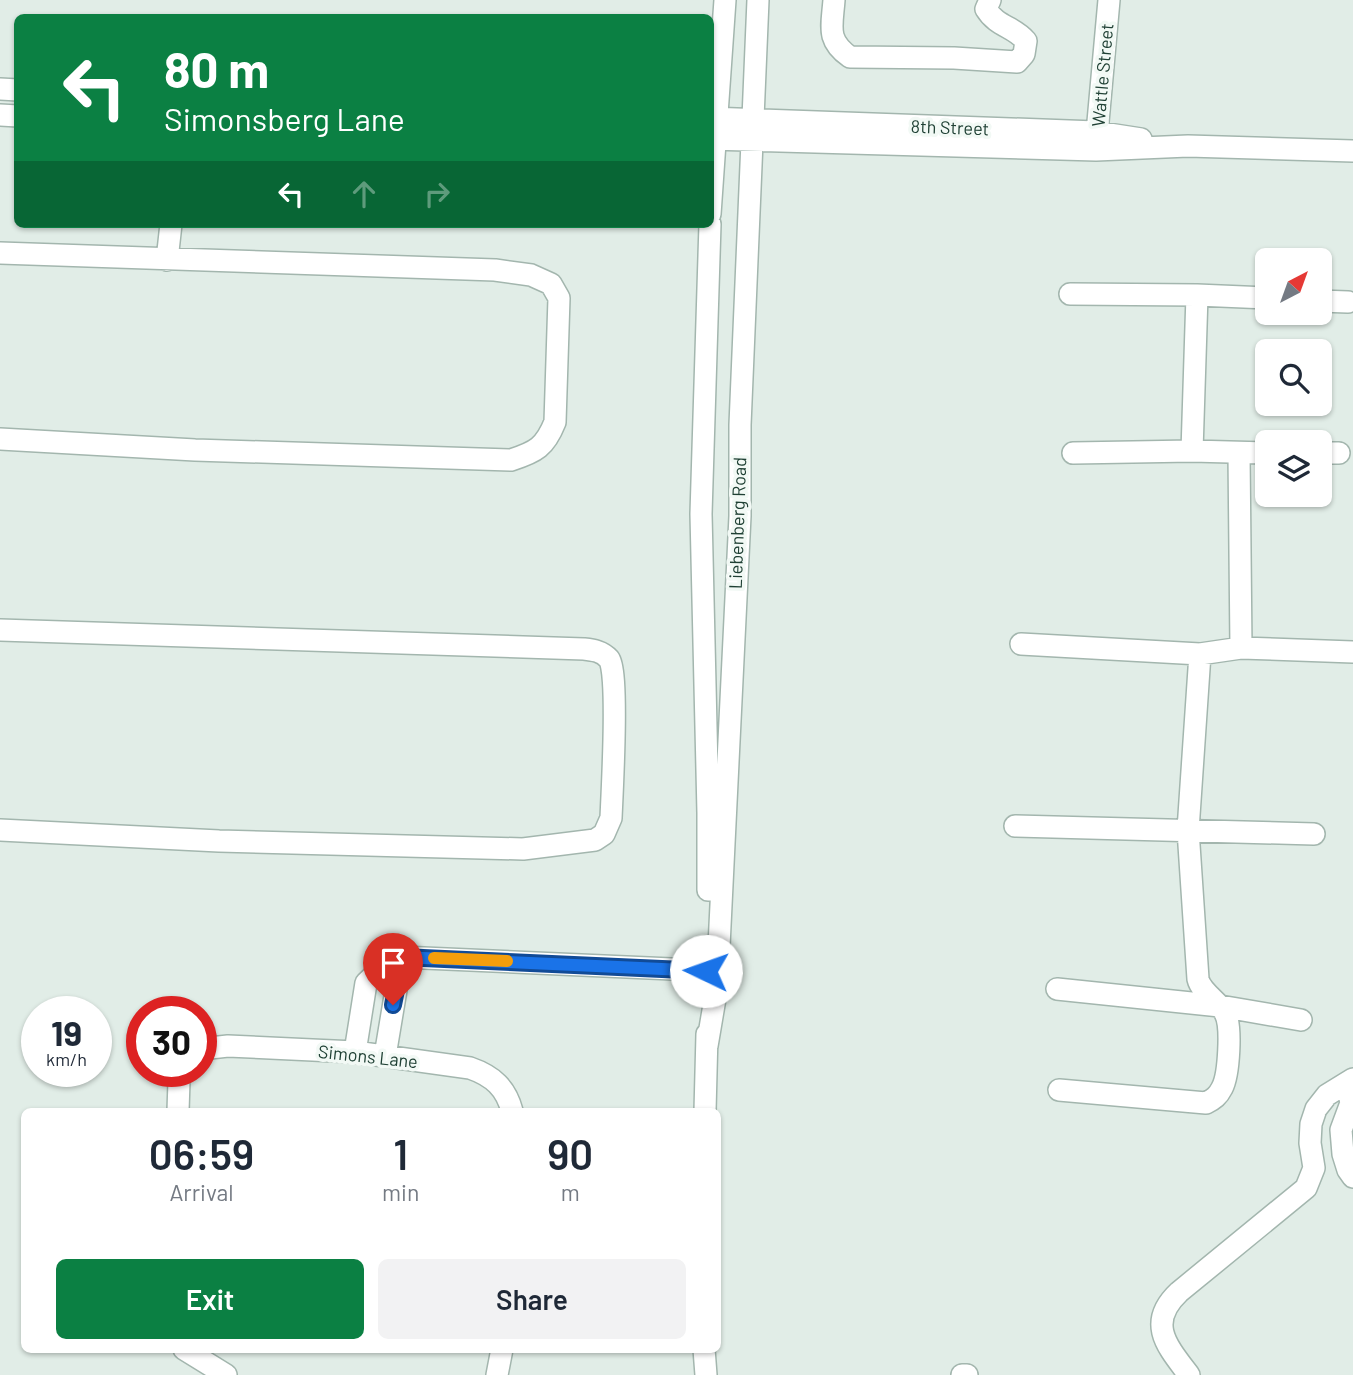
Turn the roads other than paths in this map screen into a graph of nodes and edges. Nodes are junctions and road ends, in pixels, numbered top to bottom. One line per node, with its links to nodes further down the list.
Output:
1 (758, 0): 9 (street, Liebenberg Road)
2 (834, 0): 3 (street)
3 (990, 0)
4 (1109, 0): 10 (street, Wattle Street)
5 (724, 8): 6 (street); 7 (street)
6 (714, 27)
7 (714, 118)
8 (714, 129): 9 (street, 8th Street)
9 (753, 131): 10 (street, 8th Street); 36 (street, Liebenberg Road)
10 (1096, 141): 11 (street, 8th Street)
11 (1353, 151)
12 (171, 228): 15 (street)
13 (710, 228): 36 (street, Liebenberg Road)
14 (0, 253): 15 (street)
15 (167, 260): 21 (street)
16 (1070, 294): 17 (street)
17 (1197, 295): 18 (street); 22 (street)
18 (1255, 297)
19 (1332, 301): 20 (street)
20 (1348, 302)
21 (0, 439)
22 (1192, 451): 23 (street); 25 (street)
23 (1073, 453)
24 (1255, 453): 25 (street)
25 (1239, 454): 28 (street)
26 (0, 630): 32 (street)
27 (1020, 644): 30 (street)
28 (1241, 648): 29 (street); 30 (street)
29 (1353, 652)
30 (1200, 654): 33 (street)
31 (1015, 826): 33 (street)
32 (0, 830)
33 (1188, 830): 34 (street); 38 (street)
34 (1314, 834)
35 (386, 964): 36 (street); 41 (street); 42 (street)
36 (711, 971): 48 (street, Liebenberg Road)
37 (1057, 989): 38 (street)
38 (1220, 1006): 39 (street); 45 (street)
39 (1301, 1020)
40 (217, 1047): 41 (street, Simons Lane)
41 (355, 1052): 42 (street, Simons Lane)
42 (385, 1056): 47 (street, Simons Lane)
43 (1350, 1081): 49 (street); 50 (street)
44 (179, 1087): 46 (street)
45 (1059, 1090)
46 (178, 1108)
47 (511, 1108)
48 (705, 1108)
49 (1343, 1154): 50 (street); 51 (street)
50 (1314, 1168): 58 (street)
51 (1353, 1177)
52 (190, 1353): 55 (street)
53 (501, 1353): 56 (street)
54 (704, 1353): 57 (street)
55 (226, 1375)
56 (497, 1375)
57 (706, 1375)
58 (1189, 1375)

